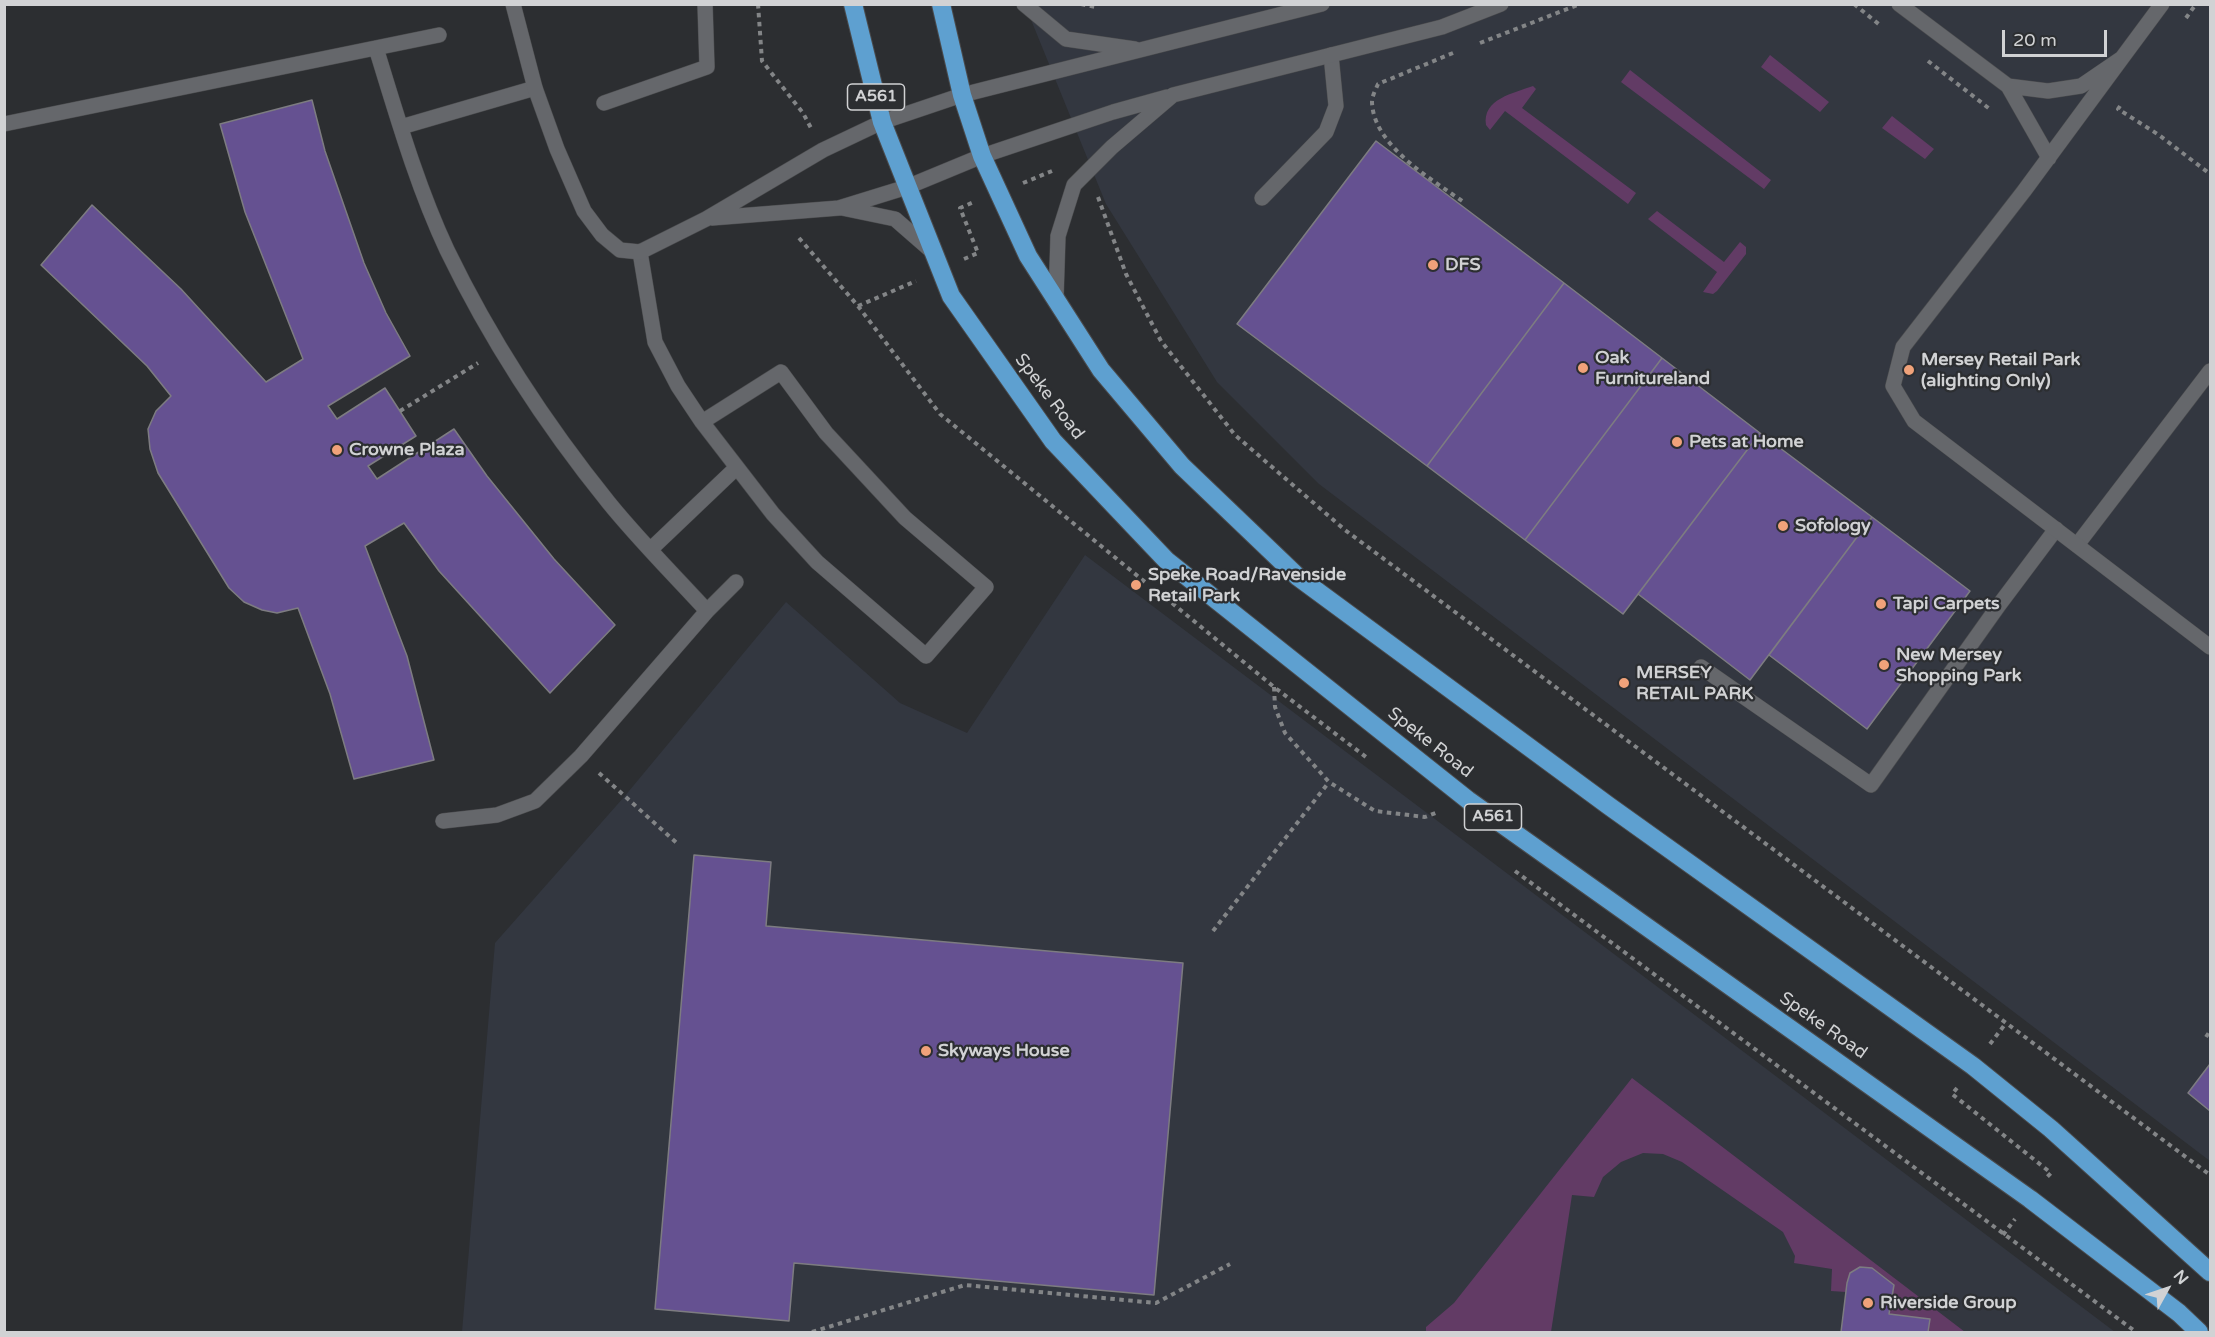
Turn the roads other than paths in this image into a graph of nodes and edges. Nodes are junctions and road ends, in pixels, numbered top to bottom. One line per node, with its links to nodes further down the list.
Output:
1 (513, 4): 16 (street)
2 (705, 4): 19 (street)
3 (853, 4): 20 (highway, Speke Road / A561)
4 (941, 4): 17 (highway)
5 (1024, 4): 12 (street)
6 (1322, 4): 12 (street)
7 (1501, 4): 13 (street)
8 (1899, 4): 15 (street)
9 (2162, 4): 14 (street)
10 (439, 36): 11 (street)
11 (376, 48): 21 (street); 22 (street)
12 (1141, 50): 17 (street)
13 (1331, 55): 18 (street); 26 (street)
14 (2122, 58): 15 (street); 24 (street)
15 (2008, 86): 24 (street)
16 (535, 88): 22 (street); 29 (street)
17 (962, 95): 20 (street); 23 (highway)
18 (1173, 95): 23 (street); 31 (street)
19 (604, 103)
20 (882, 122): 25 (highway, Speke Road / A561); 28 (street)
21 (4, 124)
22 (401, 127): 37 (street)
23 (982, 156): 25 (street); 31 (highway)
24 (2049, 158): 35 (street)
25 (907, 187): 27 (street); 30 (highway, Speke Road / A561)
26 (1262, 198)
27 (839, 208): 28 (street); 30 (street)
28 (706, 219): 29 (street)
29 (640, 252): 33 (street)
30 (934, 253): 44 (highway, Speke Road / A561)
31 (1056, 299): 43 (highway)
32 (2211, 371): 36 (street)
33 (702, 422): 34 (street); 34 (street)
34 (736, 468): 37 (street)
35 (2056, 529): 36 (street); 41 (street)
36 (2078, 545): 40 (street)
37 (651, 549): 39 (street)
38 (736, 582): 39 (street)
39 (707, 611): 42 (street)
40 (2211, 646)
41 (1701, 667)
42 (443, 820)
43 (2211, 1272)
44 (2199, 1332)

